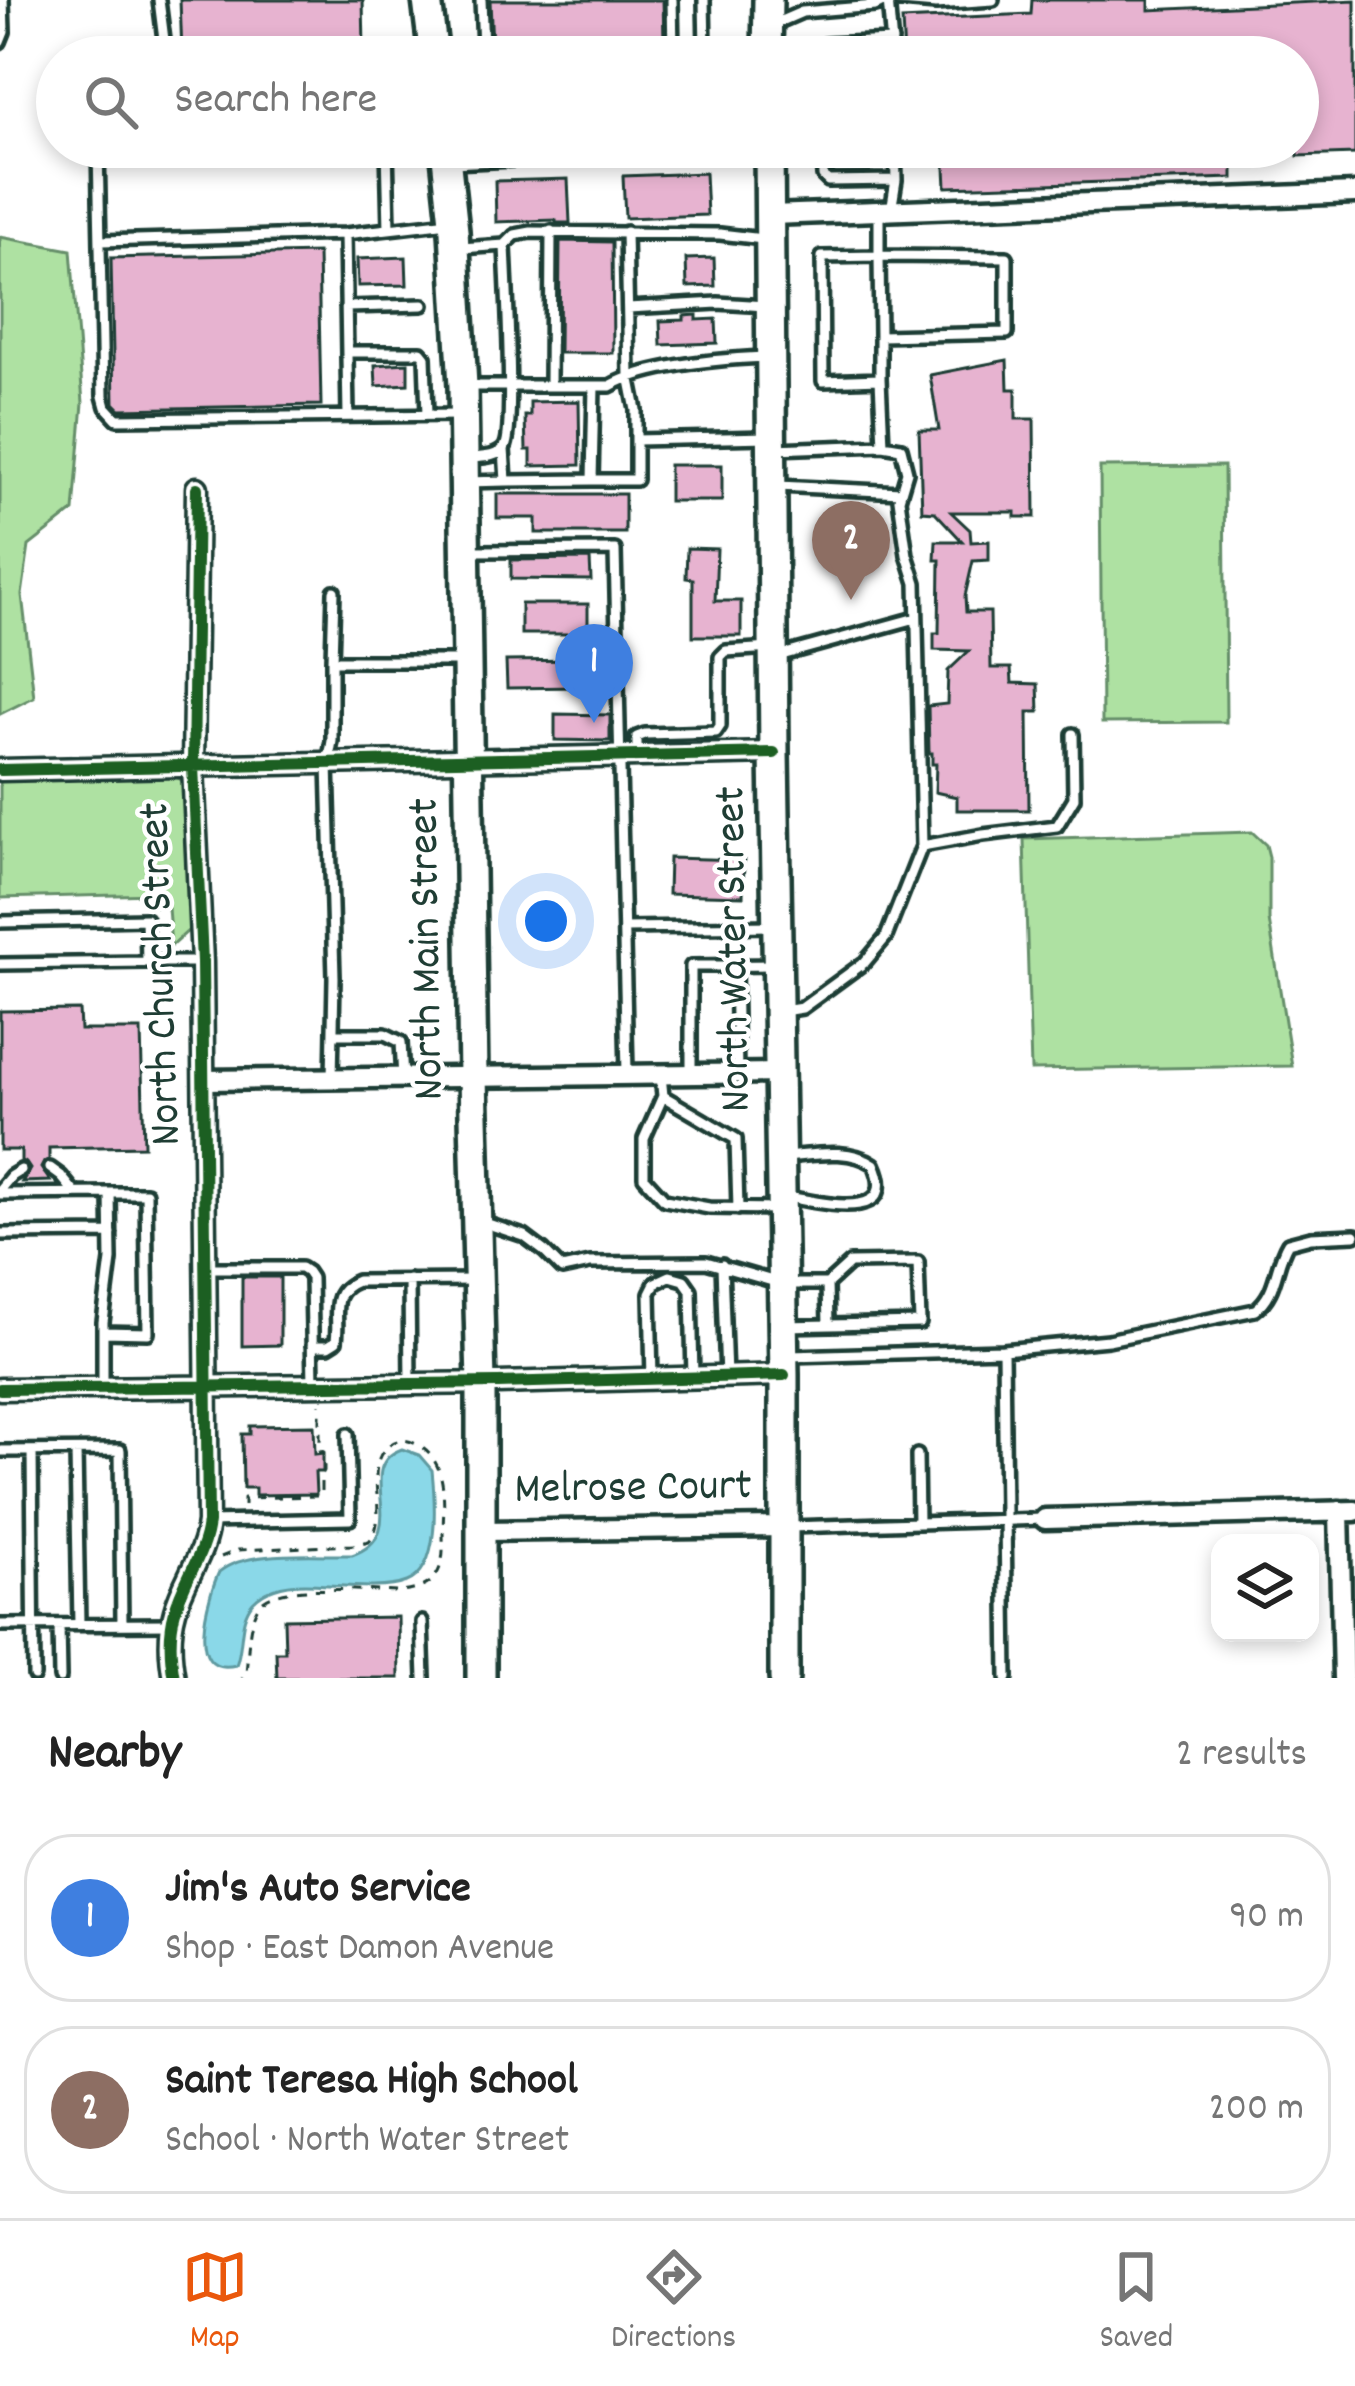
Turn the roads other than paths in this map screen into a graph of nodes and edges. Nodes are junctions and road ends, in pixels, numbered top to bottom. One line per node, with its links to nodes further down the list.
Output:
1 (3, 0): 18 (lane)
2 (159, 0): 12 (lane)
3 (427, 0): 13 (main road)
4 (481, 0): 14 (lane)
5 (672, 0): 15 (lane)
6 (704, 0): 16 (lane)
7 (888, 0): 10 (lane); 11 (lane); 17 (lane)
8 (993, 0): 9 (lane)
9 (974, 1): 10 (lane)
10 (936, 2)
11 (767, 33)
12 (164, 36)
13 (432, 36)
14 (482, 36)
15 (673, 36)
16 (705, 36)
17 (892, 36)
18 (0, 42)
19 (99, 168): 34 (lane)
20 (387, 168): 29 (lane)
21 (446, 168): 33 (main road, North Main Street)
22 (769, 168): 28 (main road, North Water Street)
23 (823, 168): 25 (lane)
24 (896, 168): 25 (lane)
25 (896, 180): 27 (lane)
26 (1355, 193): 27 (street)
27 (885, 211): 28 (street); 36 (lane)
28 (771, 227): 31 (lane); 38 (main road, North Water Street)
29 (389, 229): 32 (lane); 33 (lane)
30 (551, 232): 31 (lane); 35 (lane); 48 (lane)
31 (626, 232): 40 (lane)
32 (345, 233): 34 (lane); 39 (lane)
33 (454, 235): 35 (lane); 46 (main road, North Main Street)
34 (101, 241): 52 (lane)
35 (505, 245): 47 (lane)
36 (880, 256): 41 (lane); 41 (lane); 45 (lane)
37 (423, 305): 39 (lane)
38 (771, 306): 40 (lane); 43 (main road, North Water Street)
39 (346, 307): 42 (lane)
40 (628, 308): 44 (lane)
41 (880, 336): 45 (lane)
42 (347, 352): 50 (lane); 52 (lane)
43 (772, 357): 44 (lane); 54 (main road, North Water Street)
44 (629, 375): 49 (lane); 53 (lane)
45 (880, 379): 55 (lane)
46 (463, 386): 47 (lane); 51 (main road, North Main Street)
47 (509, 386): 48 (lane); 56 (lane)
48 (550, 386): 49 (lane)
49 (594, 386): 59 (lane)
50 (427, 415): 51 (lane); 52 (lane)
51 (463, 415): 57 (main road, North Main Street)
52 (348, 416)
53 (636, 440): 54 (lane); 59 (lane)
54 (772, 443): 55 (lane); 60 (main road, North Water Street)
55 (883, 446): 62 (lane)
56 (504, 448): 57 (lane); 58 (lane)
57 (464, 470): 58 (lane); 63 (main road, North Main Street)
58 (506, 481): 59 (lane)
59 (592, 481)
60 (772, 486): 62 (lane); 66 (main road, North Water Street)
61 (197, 488): 74 (street, North Church Street)
62 (901, 492): 65 (lane)
63 (465, 550): 68 (main road, North Main Street); 71 (lane)
64 (334, 590): 67 (lane)
65 (916, 618): 66 (lane); 76 (lane)
66 (773, 652): 70 (main road, North Water Street); 71 (lane)
67 (332, 661): 68 (lane); 73 (lane)
68 (467, 661): 72 (main road, North Main Street)
69 (1073, 734): 76 (lane)
70 (774, 754): 71 (street); 78 (main road, North Water Street)
71 (628, 757): 72 (street); 79 (lane)
72 (468, 761): 73 (street); 93 (main road, North Main Street)
73 (328, 764): 74 (street); 86 (lane)
74 (193, 766): 75 (street); 81 (street, North Church Street)
75 (0, 770)
76 (922, 846): 85 (lane)
77 (0, 922): 80 (lane)
78 (778, 926): 79 (lane); 83 (main road, North Water Street)
79 (624, 928): 91 (lane)
80 (147, 962): 81 (lane); 82 (lane)
81 (202, 962): 95 (street, North Church Street)
82 (0, 964)
83 (778, 964): 84 (lane); 85 (main road, North Water Street)
84 (735, 965): 88 (lane); 89 (lane)
85 (779, 1012): 87 (main road, North Water Street)
86 (333, 1034): 92 (lane); 94 (lane)
87 (781, 1072): 88 (street); 97 (main road, North Water Street)
88 (736, 1073): 89 (street)
89 (691, 1074): 90 (street)
90 (661, 1075): 91 (street); 96 (lane)
91 (627, 1076): 93 (street)
92 (403, 1078): 93 (street); 94 (street)
93 (473, 1078): 105 (main road, North Main Street)
94 (332, 1079): 95 (street)
95 (204, 1080): 111 (street, North Church Street)
96 (662, 1096): 104 (lane); 104 (lane)
97 (782, 1158): 103 (main road, North Water Street); 103 (lane)
98 (50, 1168): 101 (lane)
99 (21, 1170): 100 (lane)
100 (0, 1191): 101 (lane)
101 (75, 1193): 102 (lane)
102 (110, 1193): 106 (lane); 119 (lane)
103 (782, 1203): 104 (lane); 115 (main road, North Water Street)
104 (737, 1209)
105 (476, 1220): 109 (lane); 114 (main road, North Main Street)
106 (111, 1233): 107 (lane); 119 (lane)
107 (0, 1234)
108 (1355, 1235): 121 (lane)
109 (670, 1262): 110 (lane); 112 (lane)
110 (722, 1265): 115 (lane); 123 (lane)
111 (205, 1268): 120 (lane); 128 (street, North Church Street)
112 (670, 1276): 124 (lane); 125 (lane)
113 (409, 1280): 114 (lane); 120 (lane); 127 (lane)
114 (478, 1280): 126 (main road, North Main Street)
115 (783, 1284): 116 (lane); 118 (main road, North Water Street)
116 (826, 1284): 117 (lane); 117 (lane)
117 (828, 1325): 118 (lane)
118 (784, 1326): 122 (main road, North Water Street)
119 (103, 1332): 129 (lane)
120 (312, 1346): 131 (lane)
121 (1003, 1350): 122 (lane); 139 (lane)
122 (784, 1366): 123 (street); 142 (main road, North Water Street)
123 (725, 1377): 124 (street)
124 (694, 1378): 125 (street)
125 (652, 1379): 126 (street)
126 (481, 1383): 127 (street); 143 (main road, North Main Street)
127 (410, 1384): 131 (street)
128 (206, 1387): 129 (street); 131 (street); 140 (street, North Church Street)
129 (103, 1388): 130 (street)
130 (0, 1389)
131 (316, 1395)
132 (348, 1434): 140 (lane)
133 (0, 1451): 134 (lane)
134 (32, 1451): 135 (lane); 149 (lane)
135 (76, 1451): 145 (lane); 146 (lane)
136 (917, 1455): 141 (lane)
137 (1347, 1511): 138 (street); 158 (street)
138 (1045, 1519): 139 (lane)
139 (1007, 1520): 141 (lane); 157 (lane)
140 (208, 1522): 147 (street, North Church Street)
141 (918, 1523): 142 (lane)
142 (785, 1527): 143 (street, Melrose Court); 156 (main road, North Water Street)
143 (481, 1532): 155 (main road, North Main Street)
144 (422, 1622): 154 (lane)
145 (122, 1623): 146 (lane); 147 (lane)
146 (79, 1624): 150 (lane)
147 (172, 1624): 153 (street)
148 (0, 1625): 149 (lane)
149 (33, 1625): 150 (lane); 151 (lane)
150 (59, 1625): 152 (lane)
151 (34, 1676)
152 (60, 1678)
153 (174, 1678)
154 (424, 1678)
155 (481, 1678)
156 (784, 1678)
157 (1007, 1678)
158 (1343, 1678)

